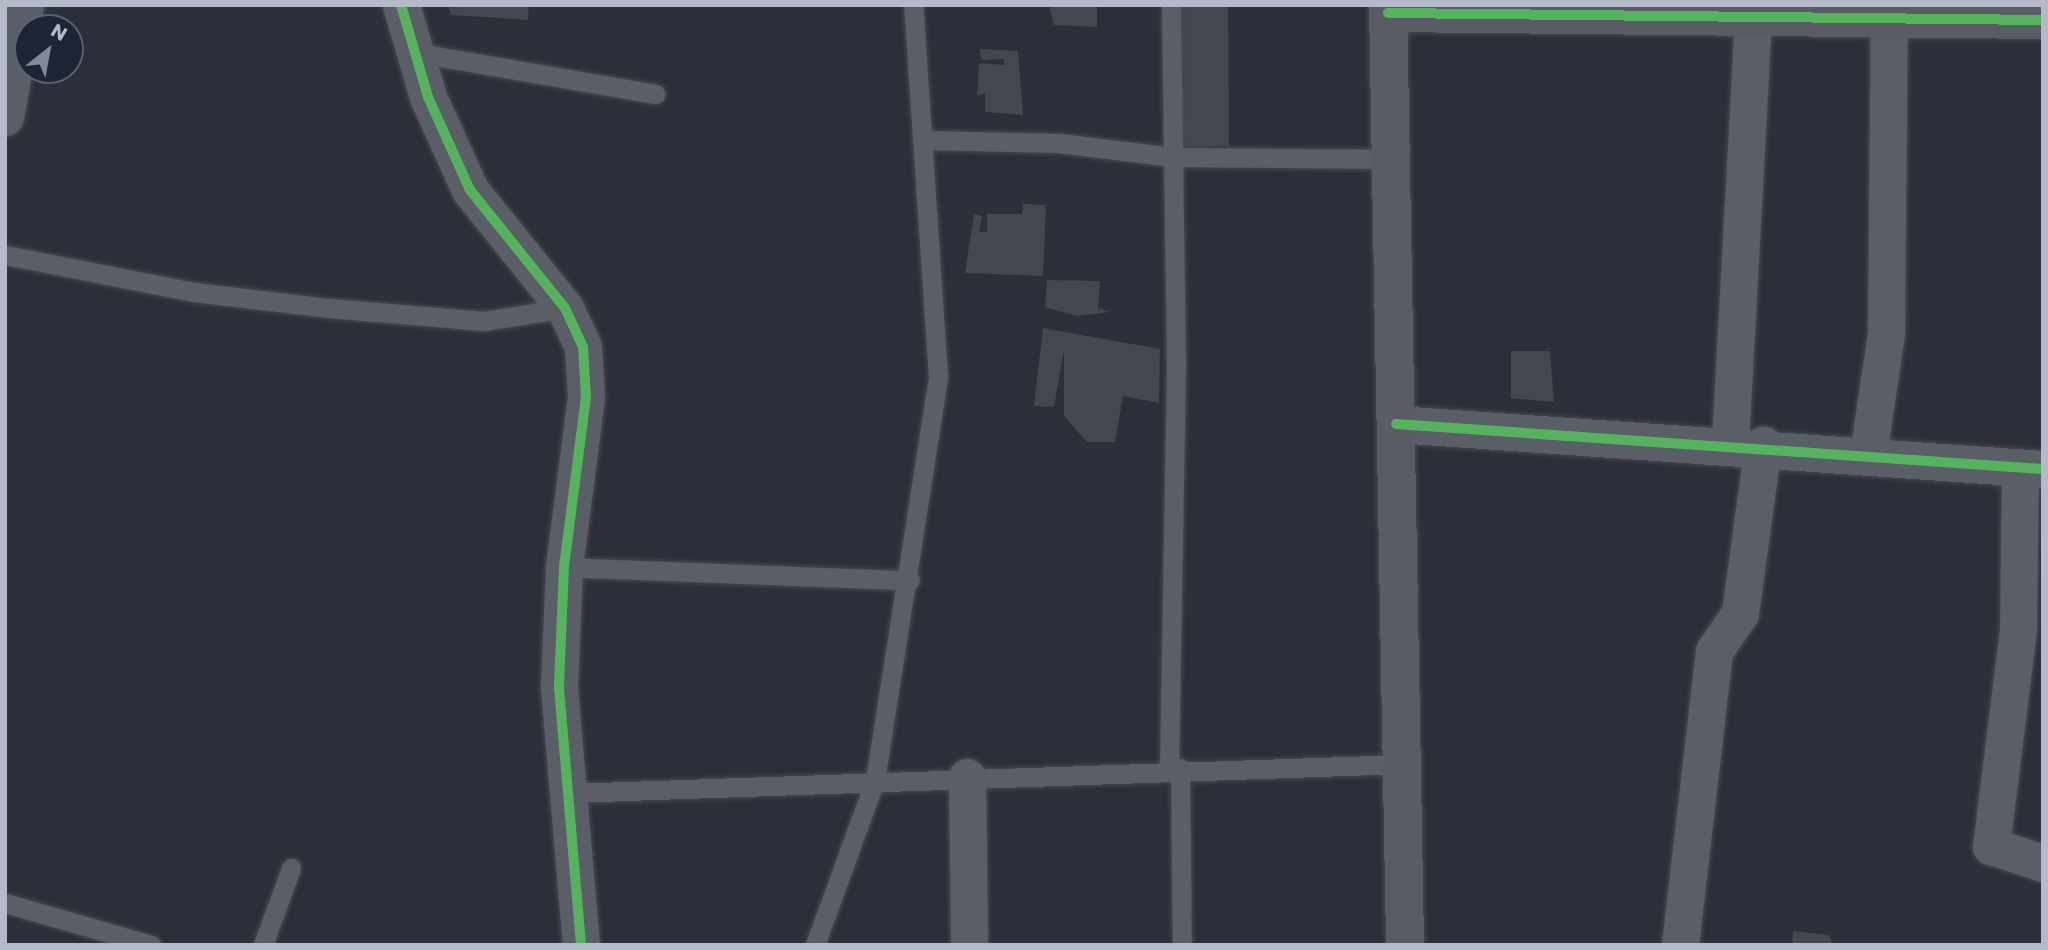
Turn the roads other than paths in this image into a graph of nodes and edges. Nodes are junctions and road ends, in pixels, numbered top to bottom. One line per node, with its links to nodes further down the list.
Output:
1 (25, 5): 11 (street)
2 (401, 5): 9 (street)
3 (913, 5): 12 (lane)
4 (1171, 5): 13 (lane)
5 (1388, 9): 6 (main road); 14 (main road)
6 (1753, 14): 7 (main road); 18 (street)
7 (1889, 19): 8 (main road); 19 (street)
8 (2043, 20)
9 (418, 53): 10 (lane); 16 (street)
10 (655, 94)
11 (5, 117)
12 (922, 140): 13 (lane); 22 (lane)
13 (1173, 157): 14 (lane); 24 (lane)
14 (1392, 159): 17 (main road)
15 (5, 255): 16 (lane)
16 (565, 308): 21 (street)
17 (1396, 424): 18 (street); 23 (main road)
18 (1747, 444): 19 (street); 38 (street)
19 (1868, 454): 20 (street)
20 (2031, 468): 28 (street)
21 (564, 568): 22 (lane); 27 (street)
22 (910, 580): 26 (lane)
23 (1402, 764): 24 (lane); 37 (main road)
24 (1174, 768): 25 (lane); 36 (lane)
25 (967, 777): 26 (lane); 35 (street)
26 (875, 780): 27 (lane); 34 (lane)
27 (569, 793): 33 (street)
28 (2043, 863)
29 (291, 868): 32 (lane)
30 (5, 903): 31 (lane)
31 (151, 945)
32 (263, 945)
33 (581, 945)
34 (815, 945)
35 (969, 945)
36 (1182, 945)
37 (1405, 945)
38 (1680, 945)

